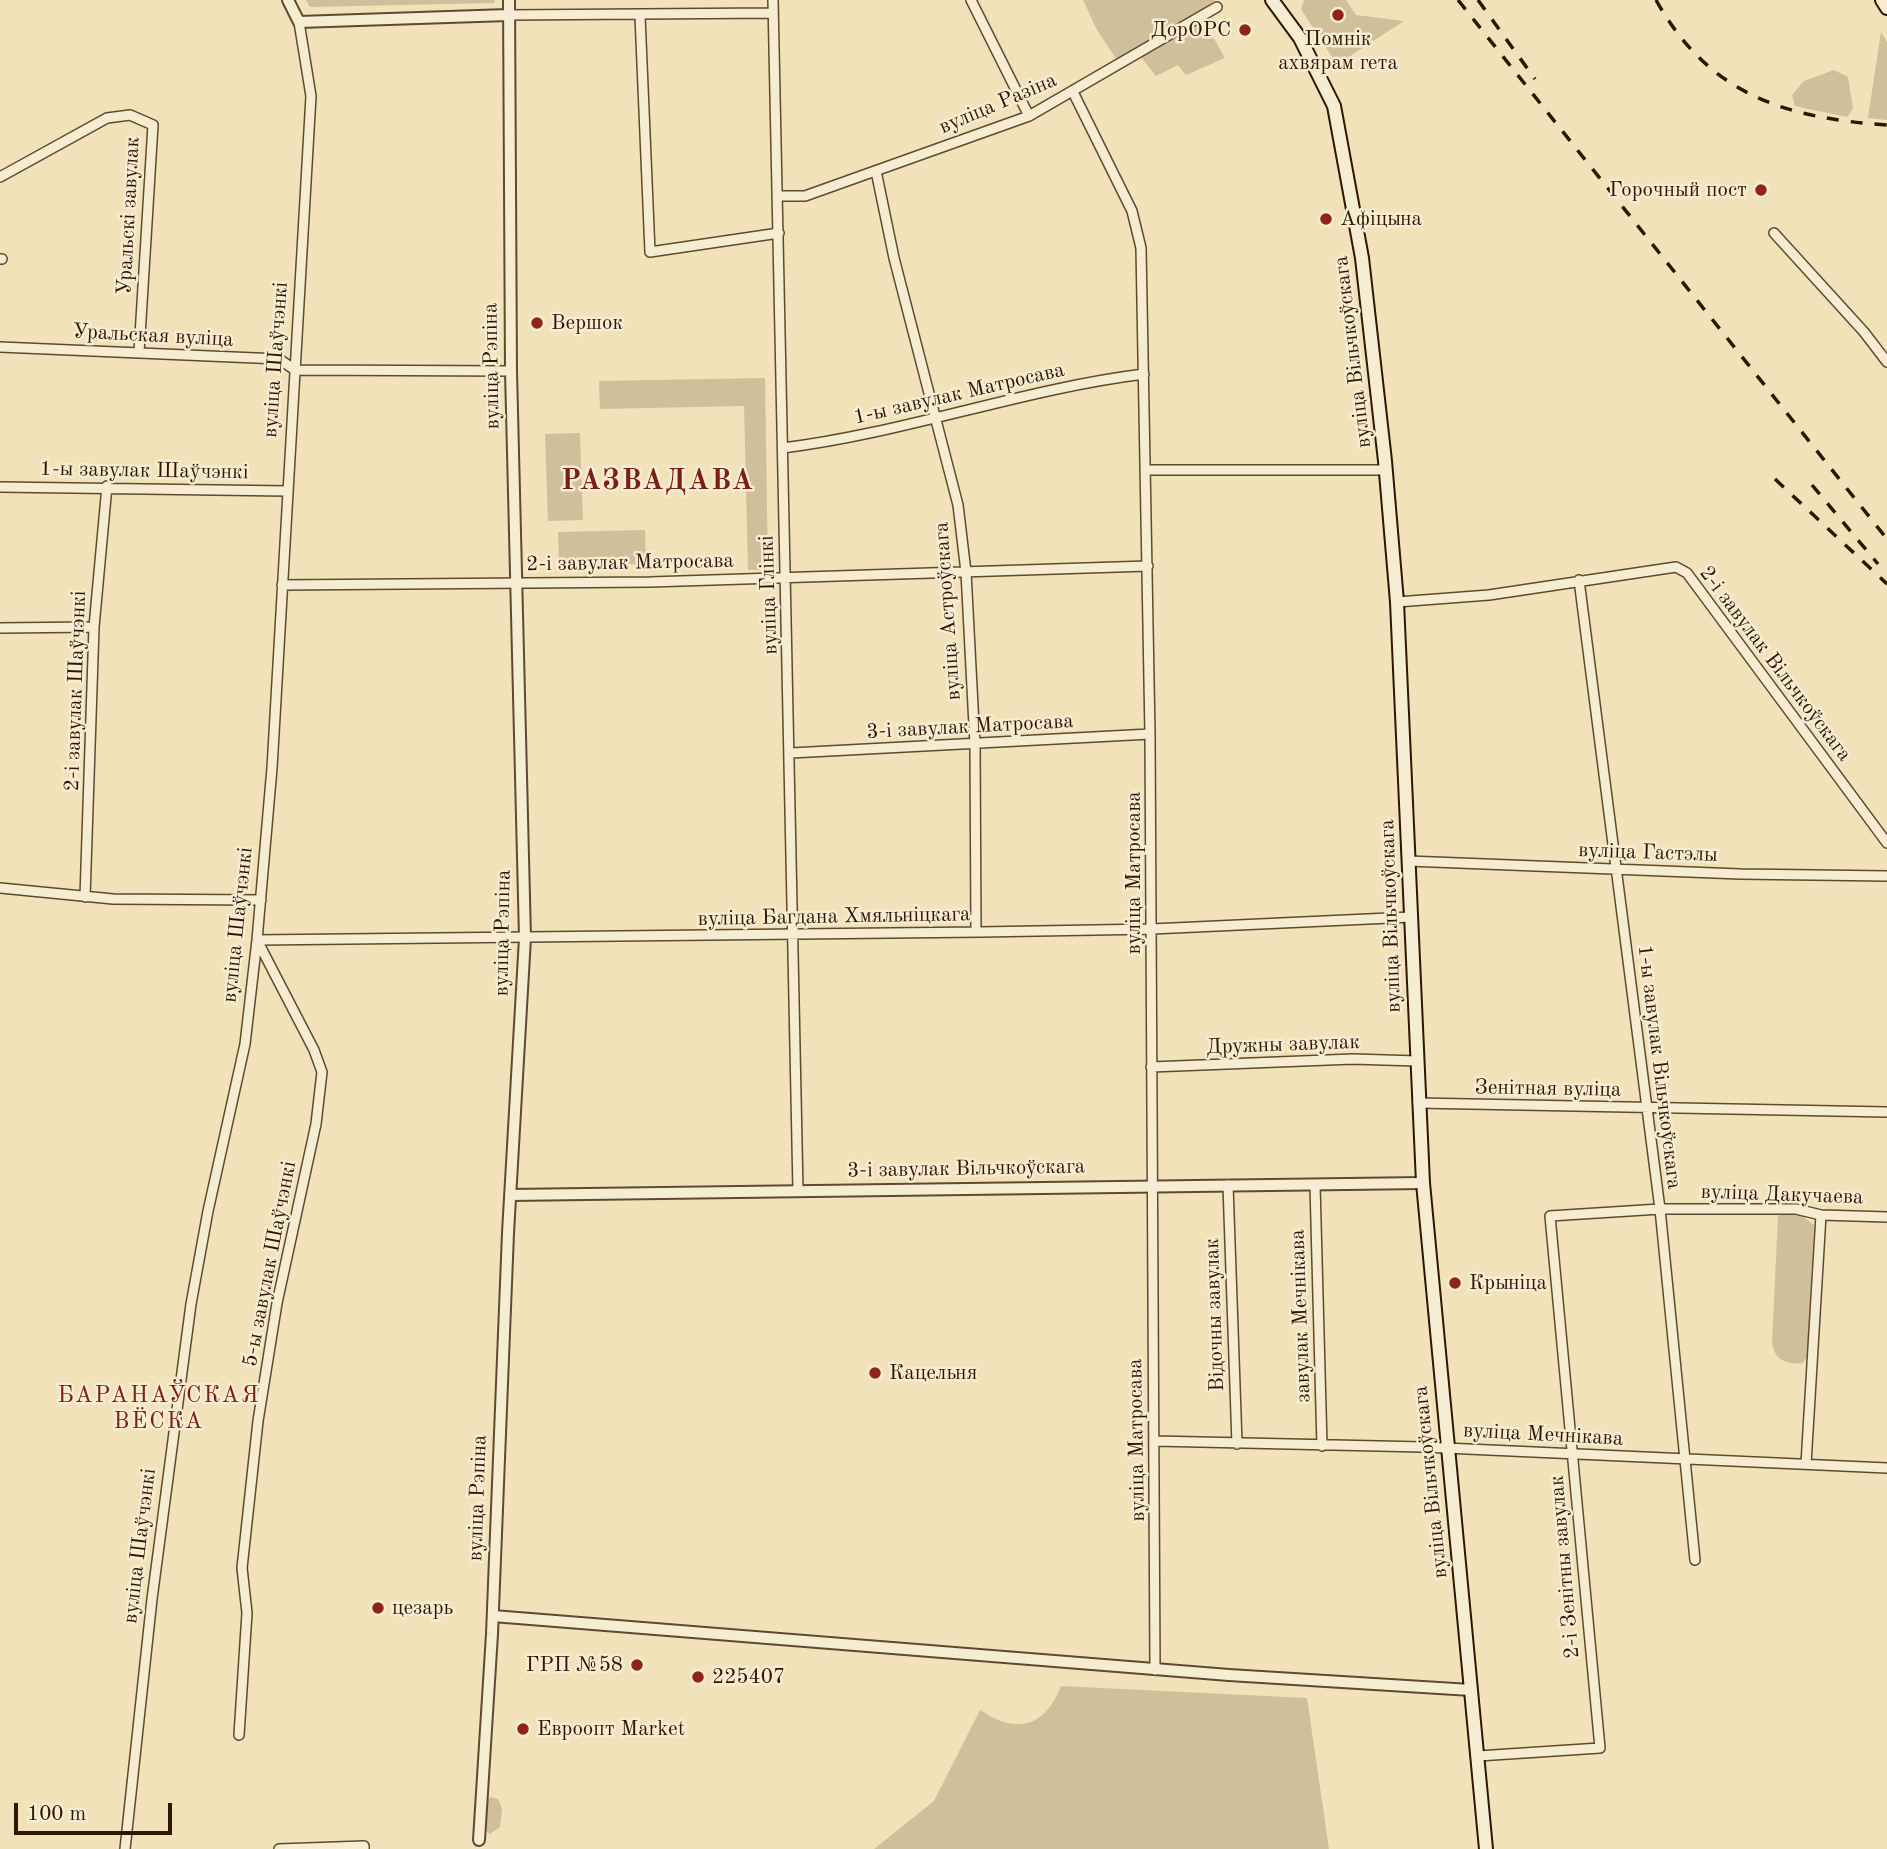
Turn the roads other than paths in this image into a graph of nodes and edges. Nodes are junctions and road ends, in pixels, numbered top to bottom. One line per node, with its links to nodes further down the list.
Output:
1 (288, 0): 12 (street, вуліца Шаўчэнкі)
2 (509, 0): 10 (street, вуліца Рэпіна)
3 (773, 0): 9 (street, вуліца Глінкі)
4 (971, 0): 14 (street)
5 (1272, 0): 29 (main road, вуліца Вільчкоўскага)
6 (1882, 0): 8 (main road)
7 (1217, 7): 13 (street, вуліца Разіна)
8 (1887, 8)
9 (772, 13): 11 (street); 17 (street, вуліца Глінкі)
10 (508, 15): 11 (street); 12 (street); 24 (street, вуліца Рэпіна)
11 (640, 16): 18 (street)
12 (299, 22): 23 (street, вуліца Шаўчэнкі)
13 (1073, 92): 14 (street, вуліца Разіна); 25 (street, вуліца Матросава)
14 (1029, 116): 15 (street, вуліца Разіна)
15 (876, 171): 17 (street, вуліца Разіна); 26 (street, вуліца Астроўскага)
16 (0, 177): 21 (street, Уральскі завулак)
17 (778, 196): 18 (street, вуліца Глінкі)
18 (779, 233): 27 (street, вуліца Глінкі)
19 (1774, 233): 22 (street)
20 (0, 347): 21 (street, Уральская вуліца)
21 (139, 352): 23 (street, Уральская вуліца)
22 (1887, 362)
23 (295, 370): 24 (street, Уральская вуліца); 32 (street, вуліца Шаўчэнкі)
24 (511, 371): 37 (street, вуліца Рэпіна)
25 (1144, 374): 26 (street, 1-ы завулак Матросава); 28 (street, вуліца Матросава)
26 (934, 419): 27 (street, 1-ы завулак Матросава); 34 (street, вуліца Астроўскага)
27 (783, 448): 35 (street, вуліца Глінкі)
28 (1146, 470): 29 (street); 33 (street, вуліца Матросава)
29 (1386, 470): 39 (main road, вуліца Вільчкоўскага)
30 (107, 486): 31 (street, 1-ы завулак Шаўчэнкі); 32 (street, 1-ы завулак Шаўчэнкі); 40 (street, 2-і завулак Шаўчэнкі)
31 (0, 487)
32 (287, 491): 38 (street, вуліца Шаўчэнкі)
33 (1148, 566): 34 (street, 2-і завулак Матросава); 42 (street, вуліца Матросава)
34 (966, 572): 35 (street, 2-і завулак Матросава); 43 (street, вуліца Астроўскага)
35 (785, 577): 37 (street, 2-і завулак Матросава); 44 (street, вуліца Глінкі)
36 (1580, 580): 39 (street, 2-і завулак Вільчкоўскага); 45 (street, 2-і завулак Вільчкоўскага); 47 (street, 1-ы завулак Вільчкоўскага)
37 (516, 583): 38 (street, 2-і завулак Матросава); 56 (street, вуліца Рэпіна)
38 (282, 585): 51 (street, вуліца Шаўчэнкі)
39 (1397, 602): 46 (main road, вуліца Вільчкоўскага)
40 (94, 626): 41 (street); 50 (street, 2-і завулак Шаўчэнкі)
41 (0, 628)
42 (1150, 734): 43 (street, 3-і завулак Матросава); 53 (street, вуліца Матросава)
43 (975, 745): 44 (street, 3-і завулак Матросава); 55 (street, вуліца Астроўскага)
44 (791, 753): 54 (street, вуліца Глінкі)
45 (1887, 843)
46 (1409, 861): 47 (street, вуліца Гастэлы); 52 (main road, вуліца Вільчкоўскага)
47 (1616, 870): 48 (street, вуліца Гастэлы); 61 (street, 1-ы завулак Вільчкоўскага)
48 (1887, 876)
49 (0, 888): 50 (street)
50 (85, 897): 51 (street)
51 (261, 900): 57 (street, вуліца Шаўчэнкі)
52 (1411, 917): 53 (street, вуліца Багдана Хмяльніцкага); 58 (main road, вуліца Вільчкоўскага)
53 (1152, 929): 55 (street, вуліца Багдана Хмяльніцкага); 59 (street, вуліца Матросава)
54 (793, 933): 55 (street, вуліца Багдана Хмяльніцкага); 56 (street, вуліца Багдана Хмяльніцкага); 67 (street, вуліца Глінкі)
55 (975, 933)
56 (525, 938): 57 (street, вуліца Багдана Хмяльніцкага); 68 (street, вуліца Рэпіна)
57 (257, 940): 85 (street, 5-ы завулак Шаўчэнкі); 88 (street, вуліца Шаўчэнкі)
58 (1417, 1061): 59 (street, Дружны завулак); 60 (main road, вуліца Вільчкоўскага)
59 (1151, 1067): 66 (street, вуліца Матросава)
60 (1419, 1103): 61 (street, Зенітная вуліца); 63 (main road, вуліца Вільчкоўскага)
61 (1648, 1109): 62 (street, Зенітная вуліца); 69 (street, 1-ы завулак Вільчкоўскага)
62 (1887, 1112)
63 (1423, 1183): 65 (street, 3-і завулак Вільчкоўскага); 76 (main road, вуліца Вільчкоўскага)
64 (1228, 1185): 65 (street, 3-і завулак Вільчкоўскага); 66 (street, 3-і завулак Вільчкоўскага); 74 (street, Відочны завулак)
65 (1315, 1185): 75 (street, завулак Мечнікава)
66 (1152, 1186): 67 (street, 3-і завулак Вільчкоўскага); 73 (street, вуліца Матросава)
67 (798, 1190): 68 (street, 3-і завулак Вільчкоўскага)
68 (510, 1195): 82 (street, вуліца Рэпіна)
69 (1660, 1209): 70 (street, вуліца Дакучаева); 71 (street, вуліца Дакучаева); 78 (street, 1-ы завулак Вільчкоўскага)
70 (1821, 1215): 72 (street, вуліца Дакучаева); 79 (street)
71 (1550, 1216): 77 (street, 2-і Зенітны завулак)
72 (1887, 1217)
73 (1155, 1441): 74 (street, вуліца Мечнікава); 83 (street, вуліца Матросава)
74 (1237, 1444): 75 (street, вуліца Мечнікава)
75 (1322, 1446): 76 (street, вуліца Мечнікава)
76 (1447, 1448): 77 (street, вуліца Мечнікава); 84 (main road, вуліца Вільчкоўскага)
77 (1572, 1453): 78 (street, вуліца Мечнікава); 86 (street, 2-і Зенітны завулак)
78 (1686, 1459): 79 (street, вуліца Мечнікава); 81 (street, 1-ы завулак Вільчкоўскага)
79 (1805, 1464): 80 (street, вуліца Мечнікава)
80 (1887, 1468)
81 (1695, 1560)
82 (492, 1616): 83 (street); 87 (street, вуліца Рэпіна)
83 (1155, 1670): 84 (street)
84 (1471, 1690): 86 (main road, вуліца Вільчкоўскага)
85 (239, 1735)
86 (1478, 1756): 91 (main road, вуліца Вільчкоўскага)
87 (478, 1844)
88 (125, 1849)
89 (279, 1849): 90 (street)
90 (364, 1849)
91 (1486, 1849)

